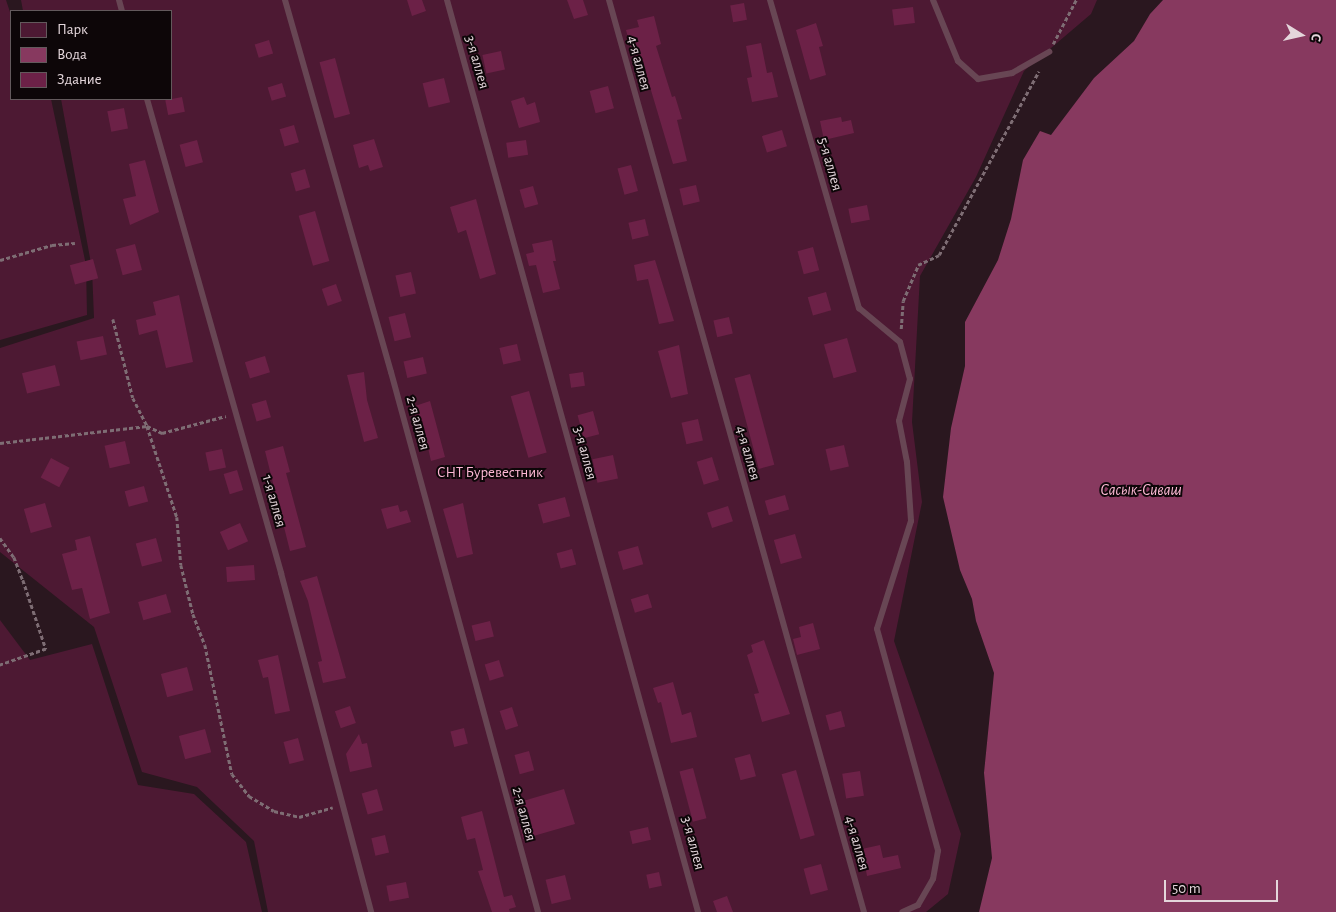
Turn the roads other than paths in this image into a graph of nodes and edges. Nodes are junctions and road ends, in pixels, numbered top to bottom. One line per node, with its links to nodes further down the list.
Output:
1 (285, 0): 9 (lane, 2-я аллея)
2 (447, 0): 10 (lane, 3-я аллея)
3 (609, 0): 11 (lane, 4-я аллея)
4 (770, 0): 12 (lane, 5-я аллея)
5 (933, 0): 6 (lane)
6 (1049, 52)
7 (147, 100): 8 (lane, 1-я аллея)
8 (371, 912)
9 (538, 912)
10 (698, 912)
11 (864, 912)
12 (902, 912)

